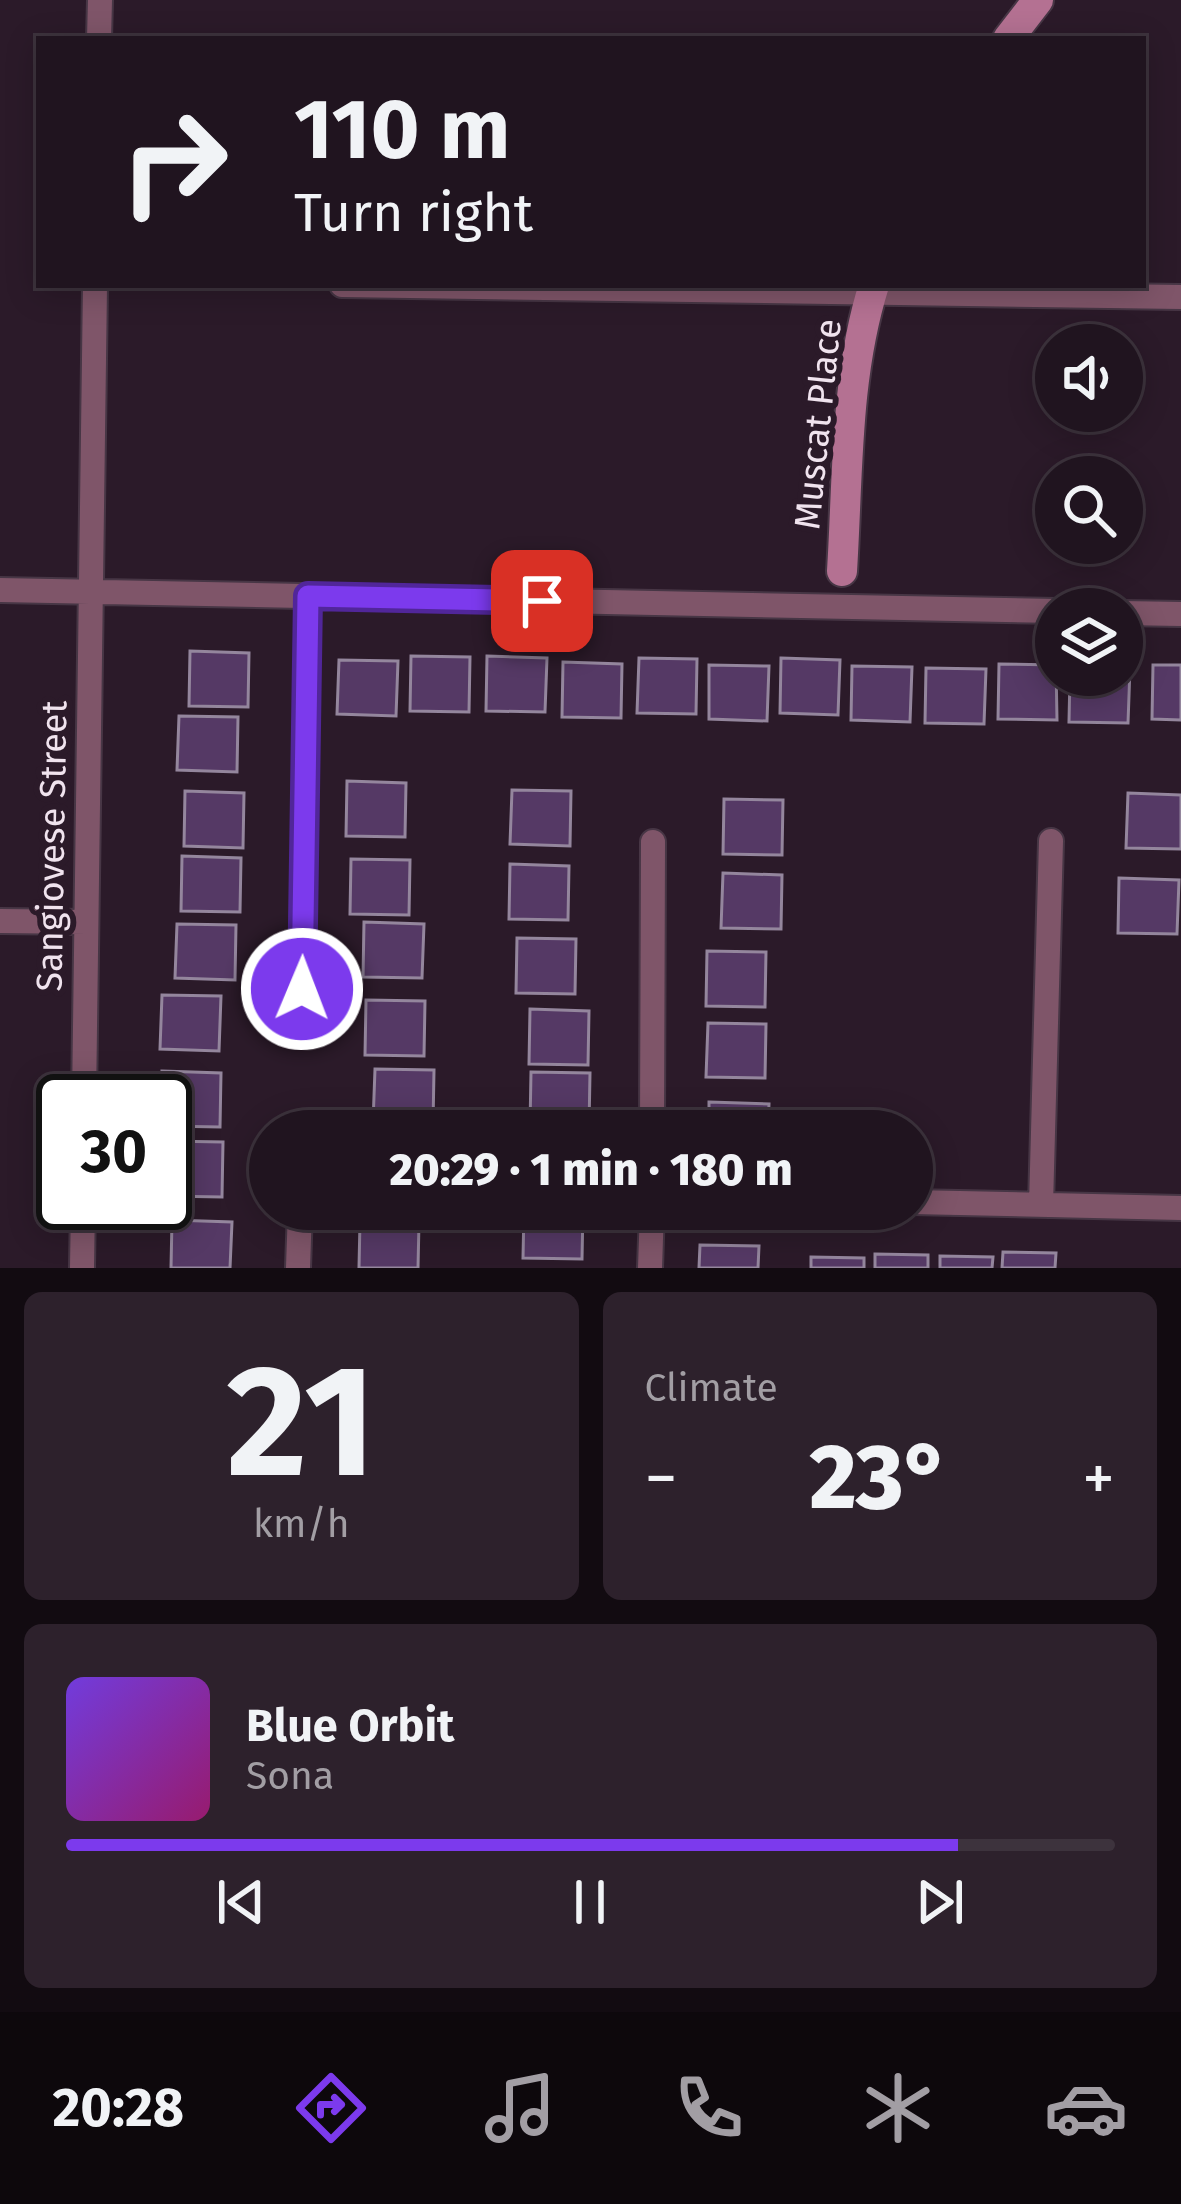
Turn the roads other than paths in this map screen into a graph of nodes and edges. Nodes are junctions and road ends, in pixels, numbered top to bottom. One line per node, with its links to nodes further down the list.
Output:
1 (100, 0): 3 (street)
2 (1038, 0): 4 (street)
3 (99, 36)
4 (1010, 36)
5 (95, 288): 11 (street, Sangiovese Street)
6 (740, 288): 7 (street)
7 (873, 289): 8 (street); 9 (street, Muscat Place)
8 (1181, 297)
9 (842, 571)
10 (0, 590): 11 (street)
11 (91, 591): 12 (street); 19 (street, Sangiovese Street)
12 (308, 596): 13 (street); 20 (street)
13 (1035, 611)
14 (1143, 613): 15 (street)
15 (1181, 614)
16 (1051, 841): 24 (street)
17 (653, 842): 22 (street)
18 (0, 921): 19 (street)
19 (86, 922): 21 (street, Sangiovese Street)
20 (302, 989)
21 (84, 1074)
22 (652, 1110)
23 (933, 1202): 24 (street)
24 (1041, 1205): 25 (street)
25 (1181, 1208)
26 (82, 1230): 29 (street)
27 (299, 1230): 30 (street)
28 (651, 1230): 31 (street)
29 (82, 1268)
30 (298, 1268)
31 (650, 1268)

